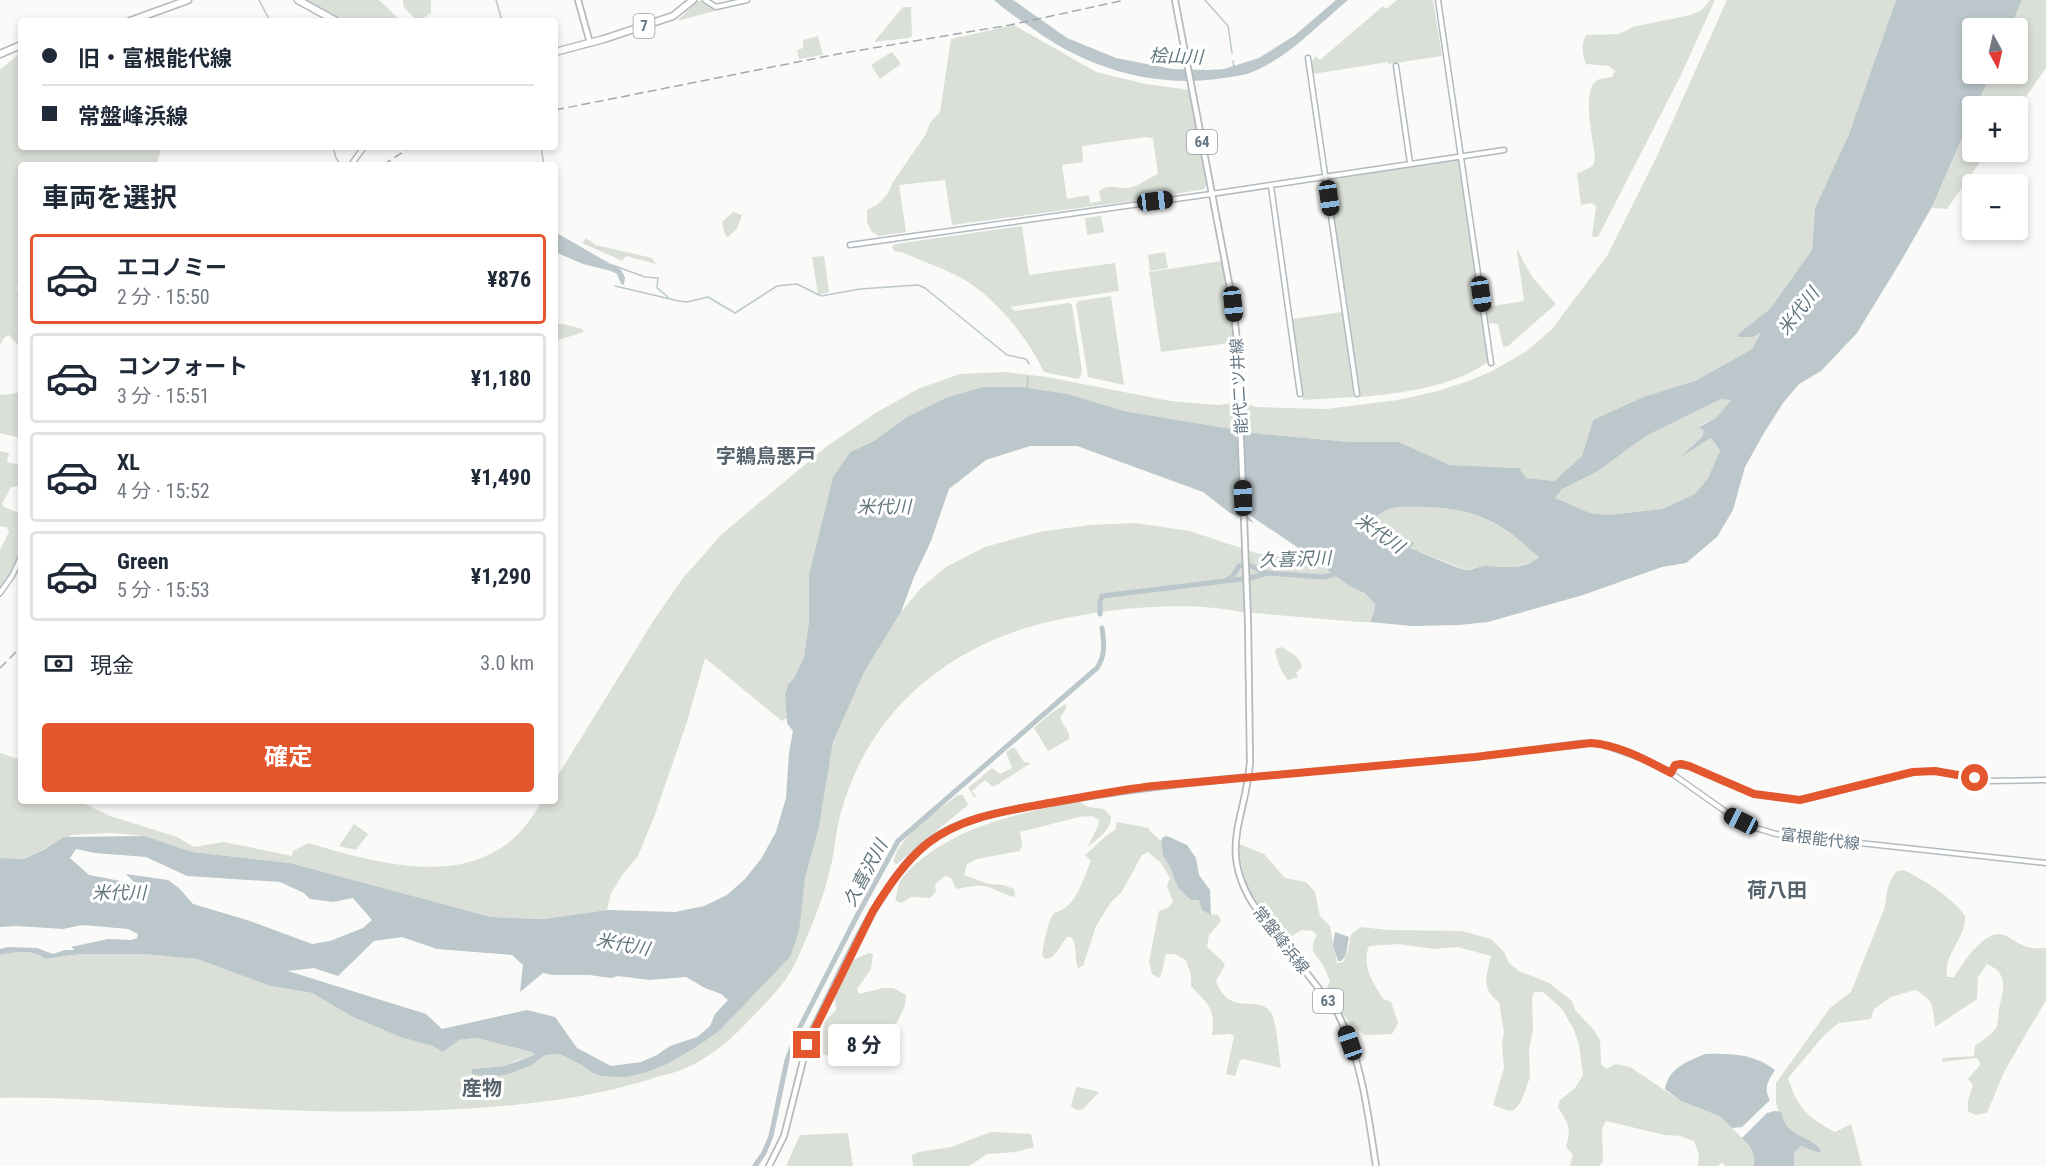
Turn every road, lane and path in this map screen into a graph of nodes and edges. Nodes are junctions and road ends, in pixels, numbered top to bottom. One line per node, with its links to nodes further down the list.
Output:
1 (188, 0): 9 (highway)
2 (298, 0): 10 (highway)
3 (578, 0): 11 (main road)
4 (693, 0): 11 (highway, 7)
5 (705, 0): 6 (street)
6 (747, 0)
7 (1175, 0): 22 (main road, 能代二ツ井線 / 64)
8 (1438, 0): 18 (street)
9 (138, 18)
10 (331, 18)
11 (590, 43): 13 (highway, 7)
12 (18, 46): 14 (highway)
13 (558, 51)
14 (0, 54)
15 (1308, 58): 20 (street)
16 (1396, 66): 19 (street)
17 (1504, 150): 18 (street)
18 (1460, 156): 19 (street); 24 (street)
19 (1410, 163): 20 (street)
20 (1326, 176): 21 (street); 26 (street)
21 (1271, 186): 22 (street); 25 (street)
22 (1211, 194): 23 (street); 30 (main road, 能代二ツ井線 / 64)
23 (850, 244)
24 (1491, 363)
25 (1300, 394)
26 (1357, 394)
27 (18, 563): 28 (street)
28 (0, 592)
29 (1671, 773): 30 (street, 富根能代線); 31 (street); 32 (street, 富根能代線)
30 (1249, 777): 33 (main road, 富根能代線); 34 (main road, 常盤峰浜線 / 63)
31 (2046, 780)
32 (2046, 863)
33 (769, 1166)
34 (1376, 1166)

